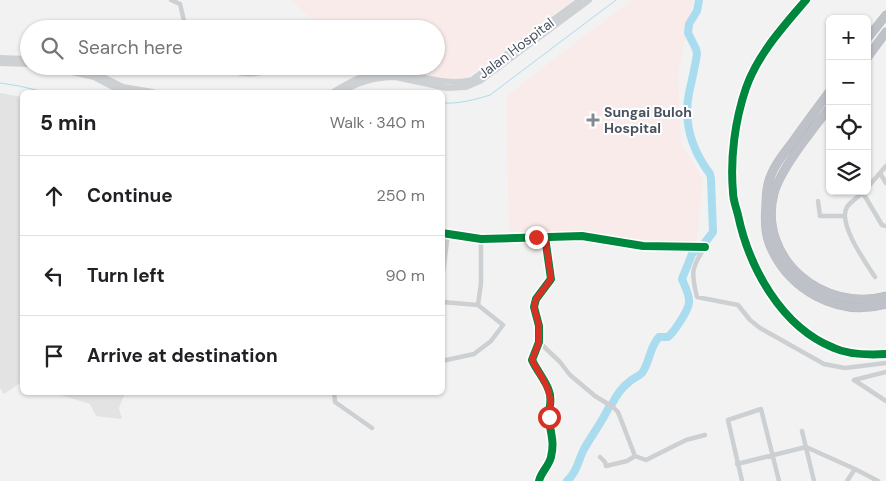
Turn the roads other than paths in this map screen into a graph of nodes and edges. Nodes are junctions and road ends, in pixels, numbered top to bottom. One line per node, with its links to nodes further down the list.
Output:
1 (170, 0): 6 (street)
2 (580, 0): 19 (main road, Jalan Hospital)
3 (589, 0): 18 (main road, Jalan Hospital)
4 (806, 0): 46 (main road)
5 (886, 15): 7 (highway)
6 (184, 20)
7 (874, 30): 8 (highway); 9 (highway)
8 (871, 34)
9 (884, 34): 10 (highway)
10 (871, 52)
11 (0, 58): 12 (main road)
12 (20, 59)
13 (0, 63): 14 (main road)
14 (20, 64)
15 (95, 75): 20 (main road); 21 (main road)
16 (367, 75): 22 (main road, Jalan Hospital)
17 (367, 75): 18 (main road, Jalan Hospital)
18 (379, 75): 23 (main road, Jalan Hospital)
19 (407, 75)
20 (119, 90)
21 (141, 90)
22 (337, 90)
23 (345, 90)
24 (826, 96): 43 (highway)
25 (826, 113): 43 (highway)
26 (886, 166): 27 (street)
27 (880, 173): 28 (street); 29 (street)
28 (871, 183)
29 (886, 183)
30 (861, 195): 33 (street)
31 (866, 195): 34 (street)
32 (818, 201): 33 (street)
33 (844, 216): 40 (street)
34 (886, 226)
35 (445, 234): 36 (street)
36 (448, 234): 38 (street); 39 (street)
37 (545, 236): 38 (street); 45 (street); 48 (street)
38 (482, 239): 44 (street)
39 (445, 257)
40 (875, 277)
41 (886, 296): 43 (highway)
42 (445, 302): 44 (street)
43 (880, 303)
44 (478, 306): 47 (street)
45 (539, 342): 57 (street); 61 (street)
46 (886, 354)
47 (445, 360)
48 (886, 363)
49 (886, 372): 51 (street)
50 (334, 395): 52 (street)
51 (886, 400)
52 (372, 428)
53 (802, 431): 55 (street)
54 (705, 435): 57 (street)
55 (806, 447): 56 (street); 60 (street); 64 (street)
56 (773, 455): 59 (street); 59 (street); 63 (street)
57 (635, 456): 58 (street)
58 (600, 457)
59 (737, 464): 62 (street)
60 (855, 469): 65 (street); 66 (street)
61 (538, 481)
62 (742, 481)
63 (779, 481)
64 (814, 481)
65 (846, 481)
66 (878, 481)

